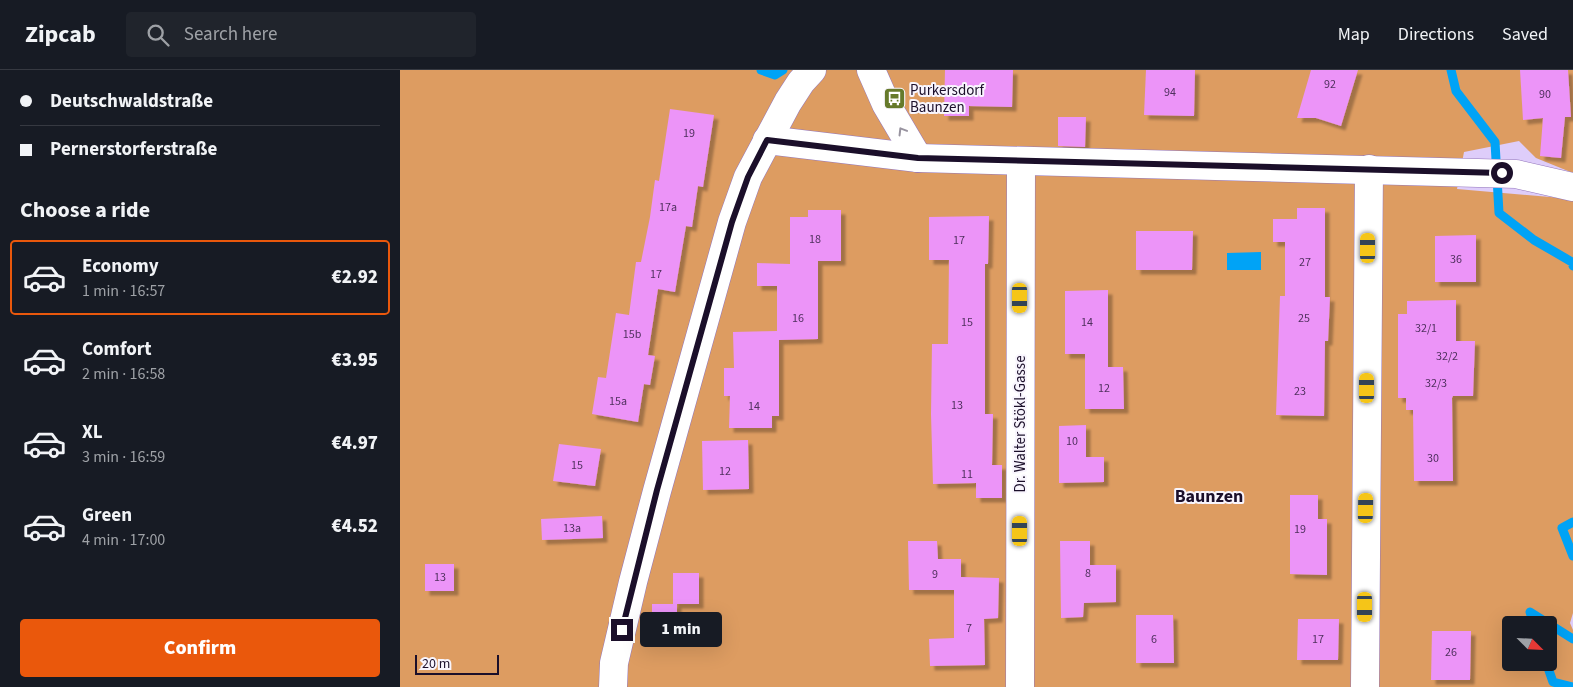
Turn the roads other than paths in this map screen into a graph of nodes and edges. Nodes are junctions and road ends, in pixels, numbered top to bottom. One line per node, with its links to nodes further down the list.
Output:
1 (812, 70): 3 (street)
2 (866, 72): 4 (street, one-way to 2)
3 (767, 140): 4 (street); 8 (street)
4 (918, 158): 5 (street)
5 (1021, 161): 6 (street); 9 (street, Dr. Walter Stökl-Gasse)
6 (1369, 169): 7 (street); 10 (street)
7 (1573, 186)
8 (613, 687)
9 (1020, 687)
10 (1365, 687)

